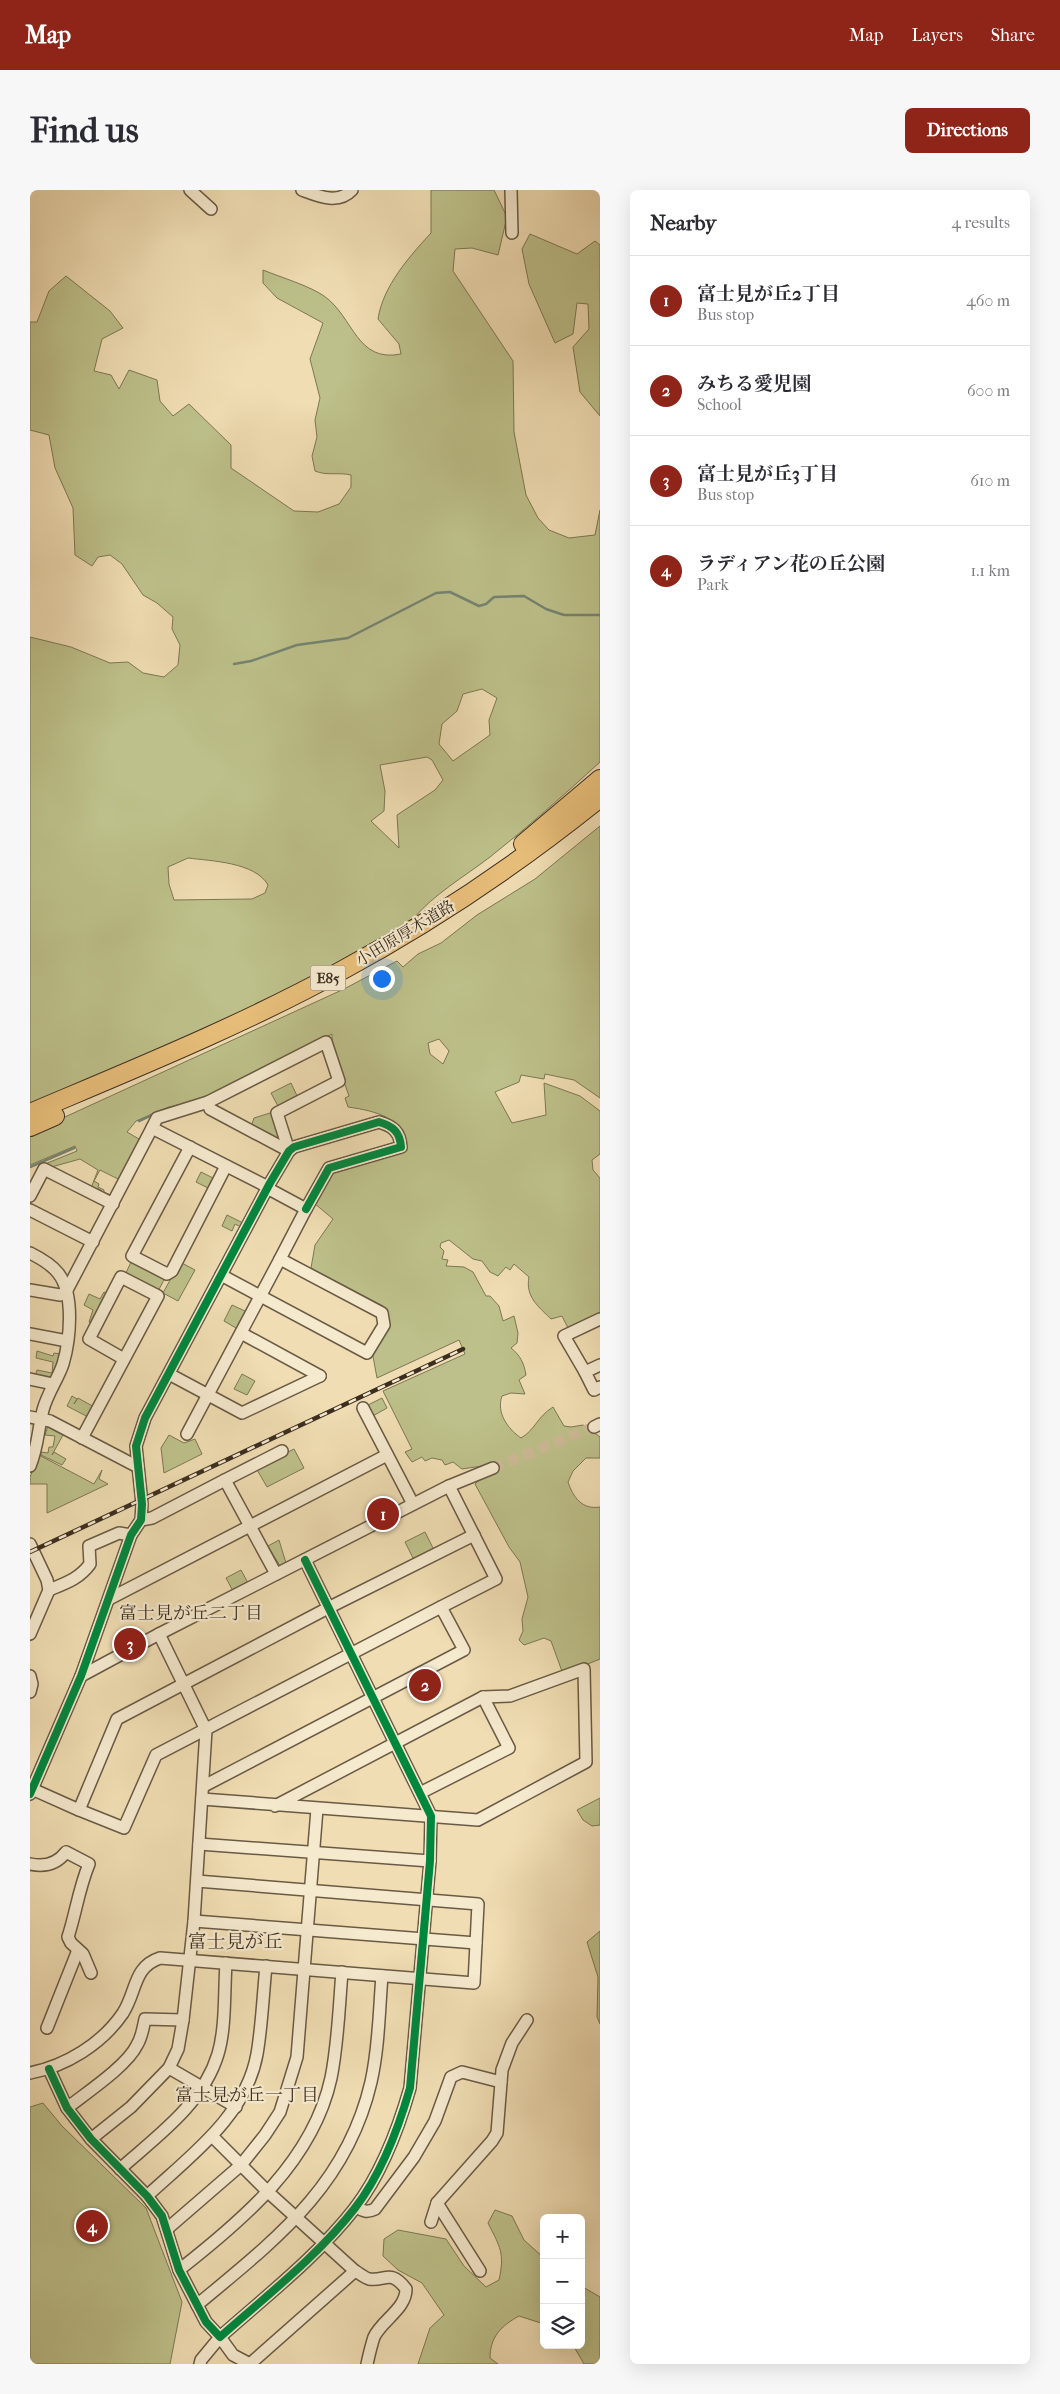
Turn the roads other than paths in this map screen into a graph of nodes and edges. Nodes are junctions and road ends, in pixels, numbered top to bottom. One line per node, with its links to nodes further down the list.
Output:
1 (190, 190): 5 (street)
2 (302, 190): 3 (street)
3 (352, 190)
4 (511, 190): 6 (street)
5 (211, 209)
6 (512, 233)
7 (600, 779): 10 (highway)
8 (600, 798): 10 (highway, 小田原厚木道路 / E85)
9 (600, 813): 13 (highway, 小田原厚木道路 / E85)
10 (441, 914): 12 (highway, 小田原厚木道路 / E85)
11 (208, 1102): 14 (street); 16 (street); 16 (street)
12 (30, 1113)
13 (30, 1127)
14 (152, 1128): 15 (street); 20 (street)
15 (190, 1147): 17 (street); 17 (street)
16 (289, 1151): 18 (street); 21 (street)
17 (226, 1166): 18 (street)
18 (269, 1186): 21 (street); 26 (street)
19 (30, 1196): 20 (street)
20 (113, 1204): 23 (street)
21 (306, 1209): 25 (street)
22 (30, 1210): 23 (street)
23 (93, 1242): 28 (street)
24 (30, 1253): 28 (street)
25 (280, 1259): 29 (street); 29 (street)
26 (221, 1276): 29 (street); 37 (street)
27 (30, 1290): 28 (street)
28 (66, 1292): 33 (street)
29 (260, 1296): 31 (street)
30 (600, 1319): 36 (street)
31 (241, 1333): 41 (street); 41 (street)
32 (30, 1334): 33 (street)
33 (67, 1341): 39 (street)
34 (124, 1359): 34 (street); 46 (street)
35 (600, 1365): 36 (street)
36 (585, 1372): 40 (street)
37 (169, 1374): 41 (street); 50 (street)
38 (30, 1379): 39 (street)
39 (54, 1384): 44 (street)
40 (600, 1388)
41 (208, 1396): 45 (street)
42 (363, 1408): 48 (street)
43 (30, 1417): 44 (street)
44 (43, 1418): 46 (street); 49 (street)
45 (187, 1434)
46 (82, 1438): 50 (street)
47 (282, 1450): 52 (street)
48 (387, 1455): 54 (street); 56 (street)
49 (30, 1466)
50 (138, 1467): 55 (street)
51 (493, 1468): 53 (street)
52 (225, 1480): 55 (street); 56 (street)
53 (449, 1486): 54 (street); 58 (street)
54 (413, 1504): 60 (street)
55 (141, 1520): 57 (street)
56 (250, 1525): 61 (street); 63 (street)
57 (132, 1535): 62 (street); 63 (street)
58 (474, 1535): 64 (street); 65 (street)
59 (30, 1544): 62 (street)
60 (305, 1560): 61 (street); 65 (street)
61 (276, 1574): 67 (street)
62 (49, 1590): 66 (street)
63 (109, 1599): 70 (street)
64 (441, 1607): 68 (street); 74 (street)
65 (328, 1608): 68 (street); 71 (street)
66 (30, 1634)
67 (159, 1634): 70 (street); 71 (street)
68 (352, 1654): 74 (street); 75 (street)
69 (30, 1676): 72 (street)
70 (81, 1676): 78 (street)
71 (184, 1683): 75 (street); 83 (street)
72 (30, 1692)
73 (483, 1697): 76 (street); 79 (street); 84 (street)
74 (374, 1698): 76 (street); 77 (street)
75 (206, 1730): 77 (street); 83 (street)
76 (395, 1743): 79 (street); 81 (street)
77 (204, 1786): 80 (street)
78 (31, 1792): 83 (street)
79 (420, 1793): 84 (street)
80 (202, 1799): 81 (street); 85 (street)
81 (275, 1806): 82 (street)
82 (317, 1809): 84 (street); 86 (street)
83 (79, 1810)
84 (431, 1816): 87 (street)
85 (199, 1844): 86 (street); 89 (street)
86 (314, 1852): 87 (street); 90 (street)
87 (430, 1861): 91 (street)
88 (30, 1864): 96 (street)
89 (197, 1881): 90 (street); 92 (street)
90 (310, 1890): 91 (street); 93 (street)
91 (426, 1899): 94 (street); 95 (street)
92 (194, 1922): 93 (street); 97 (street)
93 (307, 1930): 94 (street); 100 (street)
94 (423, 1939): 95 (street); 104 (street)
95 (476, 1944): 104 (street)
96 (78, 1950): 102 (street); 107 (street)
97 (190, 1961): 98 (street); 105 (street); 109 (street)
98 (226, 1964): 99 (street); 112 (street)
99 (266, 1966): 100 (street); 113 (street)
100 (305, 1969): 101 (street); 117 (street)
101 (342, 1972): 103 (street); 119 (street)
102 (91, 1973)
103 (382, 1976): 104 (street); 123 (street)
104 (419, 1979): 122 (street)
105 (183, 2020): 108 (street); 114 (street)
106 (527, 2020): 111 (street)
107 (48, 2028)
108 (169, 2068): 112 (street); 116 (street)
109 (49, 2069): 110 (street); 114 (street)
110 (30, 2073)
111 (501, 2082): 121 (street); 122 (street)
112 (204, 2088): 113 (street); 118 (street)
113 (236, 2107): 115 (street)
114 (67, 2108): 116 (street)
115 (212, 2136): 117 (street); 120 (street)
116 (91, 2139): 118 (street)
117 (241, 2165): 119 (street); 125 (street)
118 (120, 2169): 120 (street)
119 (268, 2192): 123 (street); 127 (street)
120 (147, 2196): 125 (street)
121 (437, 2203): 124 (street); 129 (street)
122 (356, 2207): 126 (street)
123 (296, 2218): 126 (street); 130 (street)
124 (430, 2222)
125 (167, 2229): 127 (street)
126 (326, 2243): 128 (street); 131 (street)
127 (179, 2270): 130 (street)
128 (355, 2270): 133 (street); 134 (street)
129 (480, 2271)
130 (197, 2305): 131 (street)
131 (220, 2337): 132 (street); 133 (street)
132 (200, 2364)
133 (250, 2364)
134 (367, 2364)

